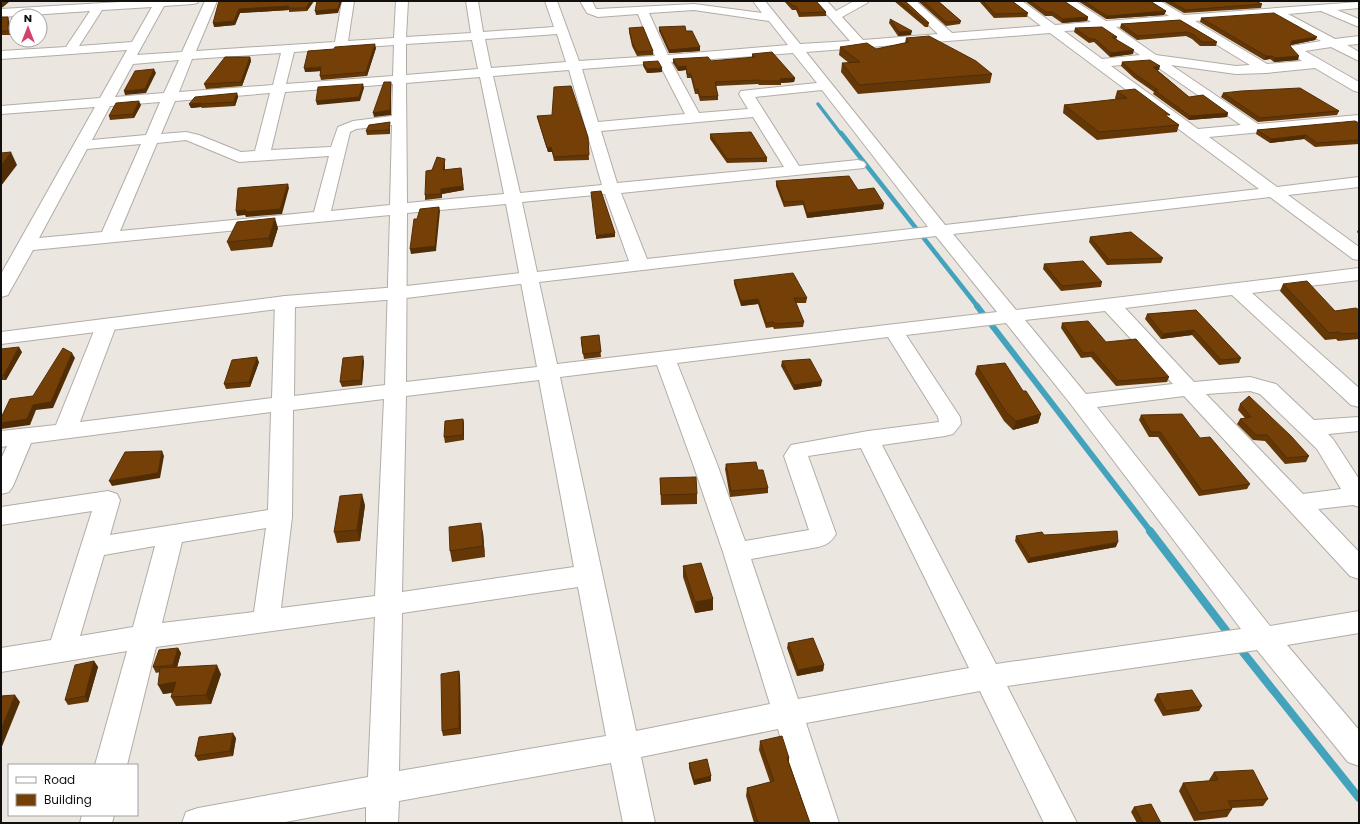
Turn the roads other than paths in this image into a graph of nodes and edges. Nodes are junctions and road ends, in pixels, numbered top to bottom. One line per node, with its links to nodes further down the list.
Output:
1 (193, 1): 17 (street)
2 (211, 1): 44 (street)
3 (348, 1): 39 (street)
4 (402, 1): 35 (street)
5 (472, 1): 32 (street)
6 (551, 1): 31 (street)
7 (586, 1): 22 (street)
8 (759, 1): 26 (street)
9 (821, 1): 25 (street)
10 (862, 1): 25 (street)
11 (909, 1): 33 (street)
12 (1015, 1): 30 (street)
13 (1067, 1): 29 (street)
14 (1152, 1): 27 (street)
15 (1255, 1): 24 (street)
16 (1307, 1): 21 (street)
17 (160, 2): 20 (street); 38 (street)
18 (692, 4): 22 (street); 26 (street)
19 (1359, 5): 21 (street)
20 (98, 7): 23 (street); 41 (street)
21 (1320, 8): 24 (street); 28 (street)
22 (642, 10): 47 (street)
23 (48, 11)
24 (1275, 11): 27 (street); 36 (street)
25 (835, 16): 37 (street)
26 (773, 18): 40 (street)
27 (1181, 18): 29 (street); 53 (street)
28 (1359, 23)
29 (1104, 25): 30 (street); 46 (street)
30 (1053, 29): 33 (street); 49 (street)
31 (561, 30): 32 (street); 51 (street)
32 (478, 37): 35 (street); 54 (street)
33 (949, 37): 37 (street)
34 (1359, 40): 36 (street)
35 (400, 42): 39 (street); 55 (street)
36 (1333, 43): 45 (street); 50 (street)
37 (860, 44): 40 (street)
38 (136, 46): 41 (street); 48 (street)
39 (341, 46): 42 (street)
40 (796, 49): 47 (street); 56 (street)
41 (70, 50): 43 (street)
42 (288, 50): 44 (street); 57 (street)
43 (6, 55): 52 (street)
44 (187, 56): 48 (street); 59 (street)
45 (1359, 57)
46 (1152, 58): 49 (street); 53 (street); 67 (street)
47 (663, 59): 51 (street); 63 (street)
48 (128, 60): 60 (street)
49 (1100, 63): 68 (street)
50 (1317, 64): 53 (street); 58 (street)
51 (574, 66): 54 (street); 66 (street)
52 (1, 67)
53 (1266, 69)
54 (487, 73): 55 (street); 78 (street)
55 (400, 79): 57 (street); 65 (street)
56 (825, 86): 62 (street); 81 (street)
57 (279, 88): 59 (street); 72 (street)
58 (1359, 88)
59 (169, 97): 60 (street); 69 (street)
60 (104, 102): 61 (street); 70 (street)
61 (1, 110)
62 (757, 112): 63 (street); 74 (street)
63 (694, 118): 66 (street)
64 (1359, 119): 67 (street)
65 (399, 120): 71 (street); 79 (street)
66 (592, 127): 76 (street)
67 (1256, 129): 68 (street)
68 (1196, 134): 77 (street)
69 (152, 138): 70 (street); 72 (street); 82 (street)
70 (81, 145): 83 (street)
71 (338, 151): 72 (street); 80 (street)
72 (262, 156)
73 (858, 165): 74 (street)
74 (794, 171): 76 (street)
75 (1359, 182): 77 (street)
76 (611, 189): 78 (street); 85 (street)
77 (1273, 192): 81 (street); 84 (street)
78 (513, 198): 79 (street); 87 (street)
79 (398, 209): 80 (street); 90 (street)
80 (321, 216): 82 (street)
81 (940, 230): 85 (street); 93 (street)
82 (109, 237): 83 (street)
83 (26, 245): 89 (street)
84 (1359, 255)
85 (640, 265): 87 (street)
86 (1359, 274): 88 (street)
87 (529, 278): 90 (street); 98 (street)
88 (1237, 289): 92 (street); 101 (street)
89 (1, 291)
90 (398, 293): 91 (street); 100 (street)
91 (285, 302): 94 (street); 103 (street)
92 (1110, 304): 93 (street); 99 (street)
93 (1012, 316): 95 (street); 102 (street)
94 (106, 326): 96 (street); 106 (street)
95 (893, 330): 97 (street); 108 (street)
96 (1, 338)
97 (664, 357): 98 (street); 116 (street)
98 (547, 372): 100 (street); 118 (street)
99 (1188, 389): 102 (street); 105 (street); 111 (street)
100 (394, 391): 103 (street); 119 (street)
101 (1359, 400)
102 (1082, 402): 123 (street)
103 (283, 404): 106 (street); 113 (street)
104 (1359, 424): 105 (street)
105 (1310, 428): 110 (street)
106 (65, 431): 107 (street)
107 (11, 438): 109 (street)
108 (868, 439): 116 (street); 126 (street)
109 (1, 486)
110 (1358, 497): 111 (street)
111 (1298, 503): 117 (street)
112 (1, 516): 115 (street)
113 (280, 517): 114 (street); 120 (street)
114 (170, 535): 115 (street); 122 (street)
115 (94, 548): 124 (street)
116 (736, 552): 127 (street)
117 (1359, 569)
118 (588, 575): 119 (street); 128 (street)
119 (388, 605): 120 (street); 131 (street)
120 (266, 620): 122 (street)
121 (1359, 622): 123 (street)
122 (144, 636): 124 (street); 130 (street)
123 (1264, 638): 126 (street); 129 (street)
124 (62, 649): 125 (street)
125 (1, 660)
126 (988, 677): 127 (street); 136 (street)
127 (787, 714): 128 (street); 135 (street)
128 (624, 747): 131 (street); 134 (street)
129 (1359, 752)
130 (111, 764)
131 (382, 789): 132 (street); 133 (street)
132 (198, 823)
133 (382, 823)
134 (639, 823)
135 (823, 823)
136 (1061, 823)

